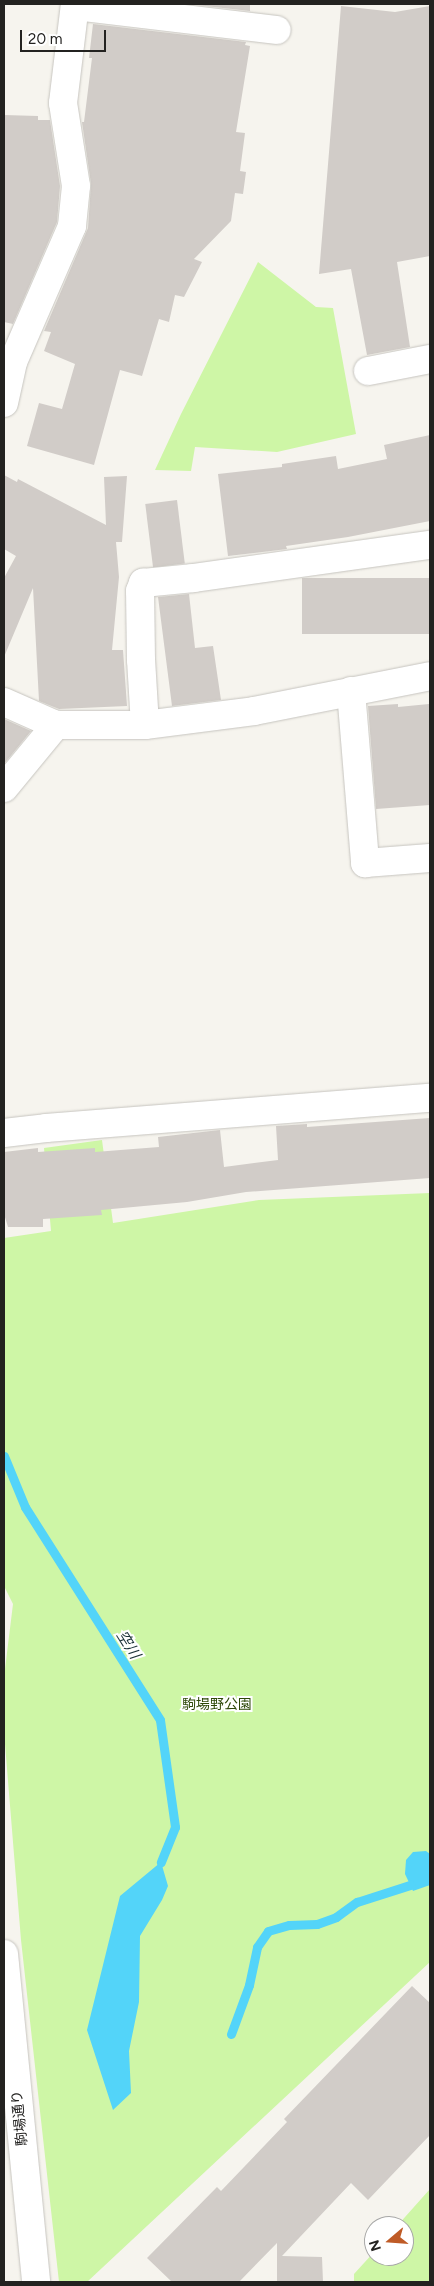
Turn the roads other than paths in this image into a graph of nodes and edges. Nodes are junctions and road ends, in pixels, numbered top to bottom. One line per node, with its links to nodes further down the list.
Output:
1 (75, 5): 2 (street); 3 (street)
2 (277, 30)
3 (12, 342): 6 (street)
4 (430, 359): 5 (street)
5 (368, 371)
6 (4, 403)
7 (430, 545): 12 (street)
8 (430, 676): 9 (street)
9 (351, 691): 12 (street); 14 (street)
10 (4, 702): 11 (street)
11 (56, 725): 12 (street); 13 (street)
12 (145, 725)
13 (4, 788)
14 (430, 858)
15 (430, 1098): 16 (street)
16 (4, 1133)
17 (4, 1954): 18 (street, 駒場通り)
18 (36, 2282)

